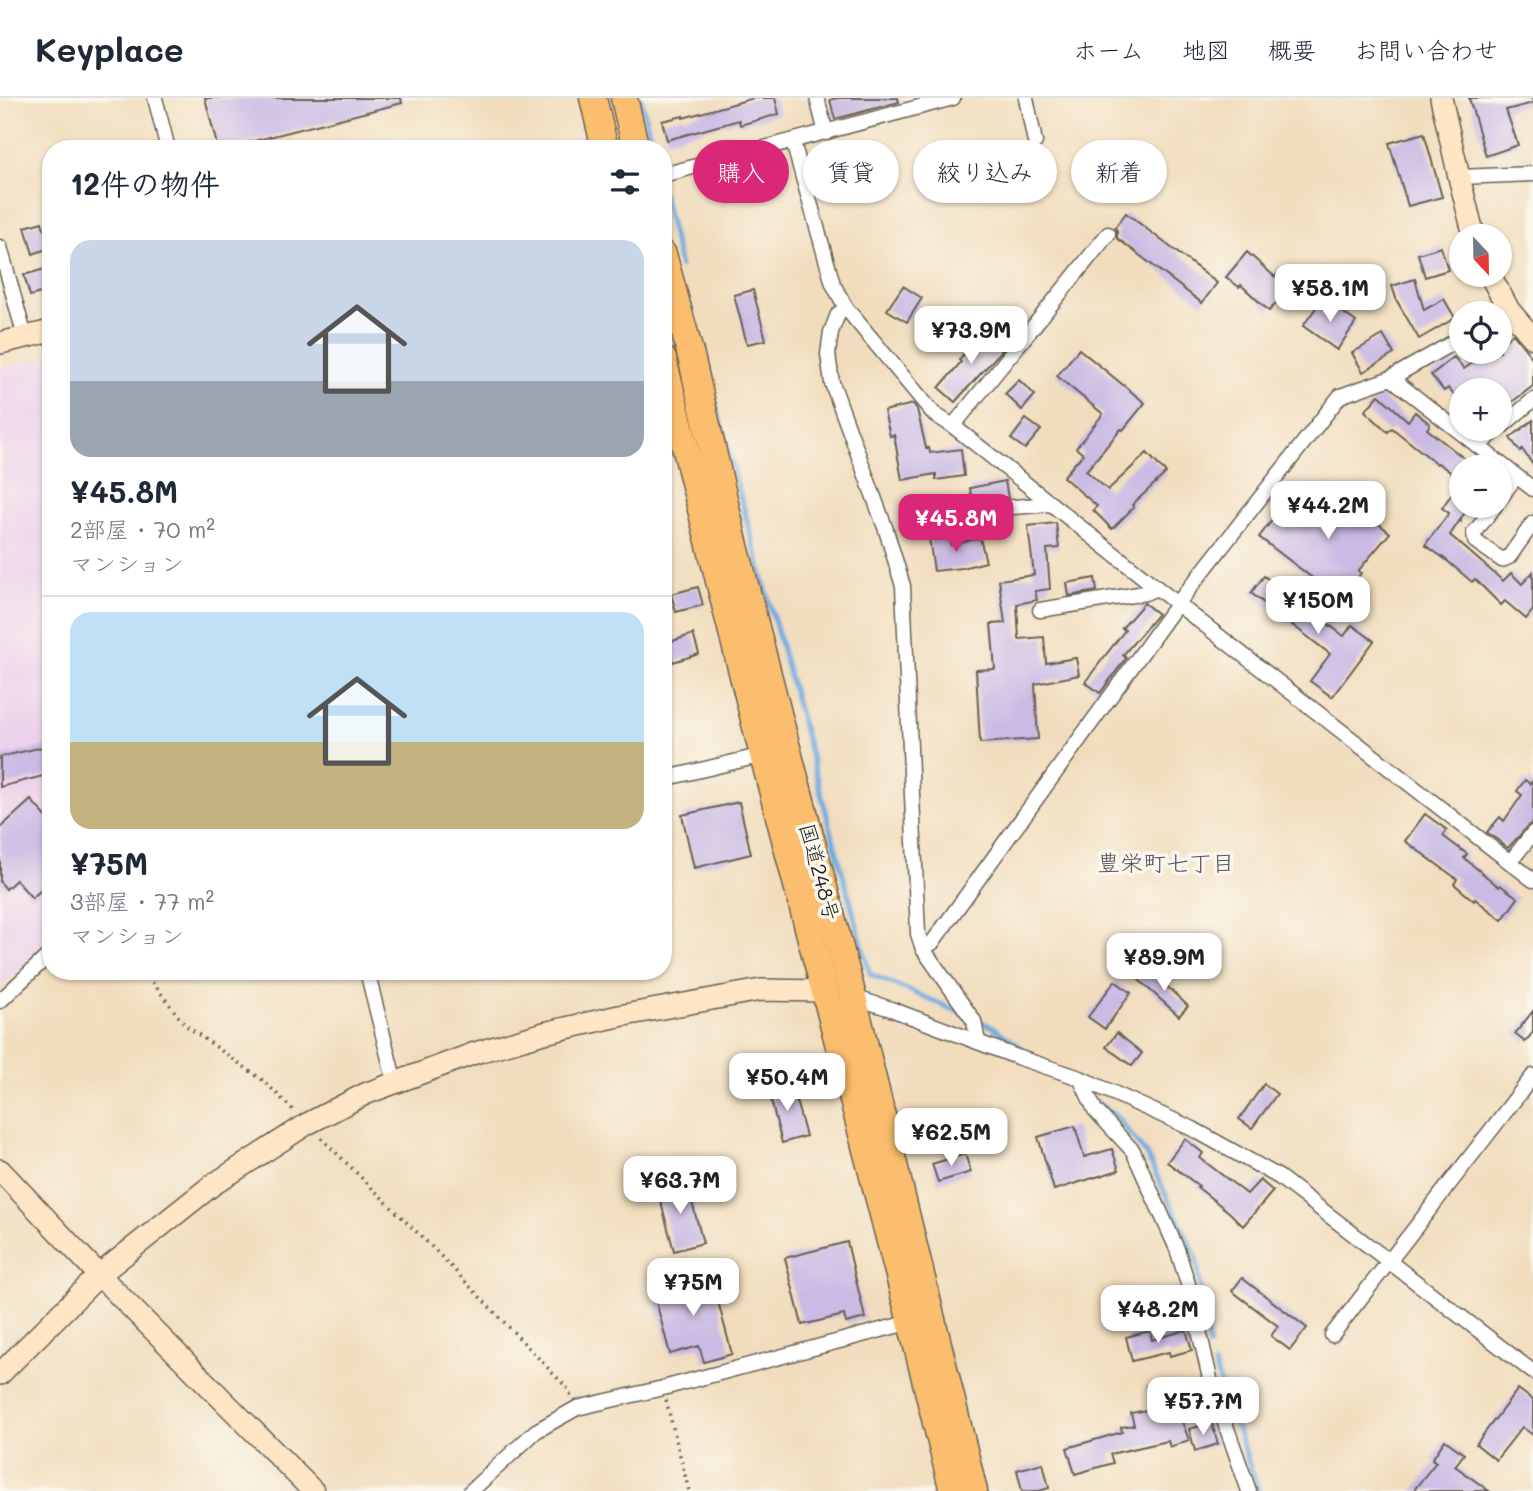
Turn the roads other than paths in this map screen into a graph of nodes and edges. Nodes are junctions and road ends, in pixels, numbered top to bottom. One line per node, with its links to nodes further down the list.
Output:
1 (155, 98): 9 (street)
2 (593, 98): 10 (highway)
3 (624, 98): 11 (highway)
4 (817, 98): 8 (street)
5 (953, 98): 8 (street)
6 (1026, 98): 12 (street)
7 (1441, 98): 16 (street)
8 (826, 133): 13 (street)
9 (166, 140)
10 (604, 140)
11 (634, 140)
12 (1035, 140)
13 (793, 142): 14 (street); 21 (street)
14 (672, 173)
15 (1533, 174): 16 (street)
16 (1459, 177): 17 (street)
17 (1471, 224)
18 (1108, 234): 32 (street)
19 (0, 247): 24 (street)
20 (672, 287): 54 (highway, 国道248号)
21 (846, 308): 32 (street); 50 (street)
22 (1512, 320): 25 (street)
23 (42, 333): 24 (street)
24 (25, 337): 26 (street)
25 (1533, 338)
26 (0, 343)
27 (1449, 345): 28 (street)
28 (1391, 378): 34 (street); 43 (street)
29 (672, 397): 45 (highway, 国道248号)
30 (1533, 400): 31 (street)
31 (1512, 417)
32 (953, 426): 38 (street)
33 (1484, 441): 34 (street)
34 (1478, 446): 35 (street)
35 (1516, 476): 36 (street); 37 (street)
36 (1512, 482)
37 (1533, 489)
38 (1051, 504): 39 (street); 42 (street)
39 (914, 515)
40 (1485, 518): 41 (street)
41 (1533, 523)
42 (1157, 588): 43 (street); 44 (street)
43 (1178, 603): 48 (street); 50 (street)
44 (1040, 610)
45 (763, 755): 46 (street); 53 (highway, 国道248号)
46 (672, 777)
47 (1533, 833): 48 (street)
48 (1510, 862): 49 (street)
49 (1533, 880)
50 (923, 949): 56 (street)
51 (42, 961): 55 (street)
52 (369, 980): 59 (street)
53 (824, 990): 54 (street); 59 (street); 63 (highway, 国道248号)
54 (853, 997): 56 (street); 70 (highway, 国道248号)
55 (0, 1001)
56 (978, 1042): 58 (street)
57 (1533, 1076): 61 (street)
58 (1080, 1078): 61 (street); 71 (street)
59 (395, 1083): 62 (street)
60 (0, 1170): 62 (street)
61 (1389, 1261): 64 (street); 65 (street)
62 (100, 1275): 66 (street); 67 (street)
63 (911, 1322): 68 (street); 69 (highway, 国道248号)
64 (1332, 1335)
65 (1533, 1371)
66 (0, 1374)
67 (313, 1491)
68 (471, 1491)
69 (953, 1491)
70 (974, 1491)
71 (1249, 1491)

